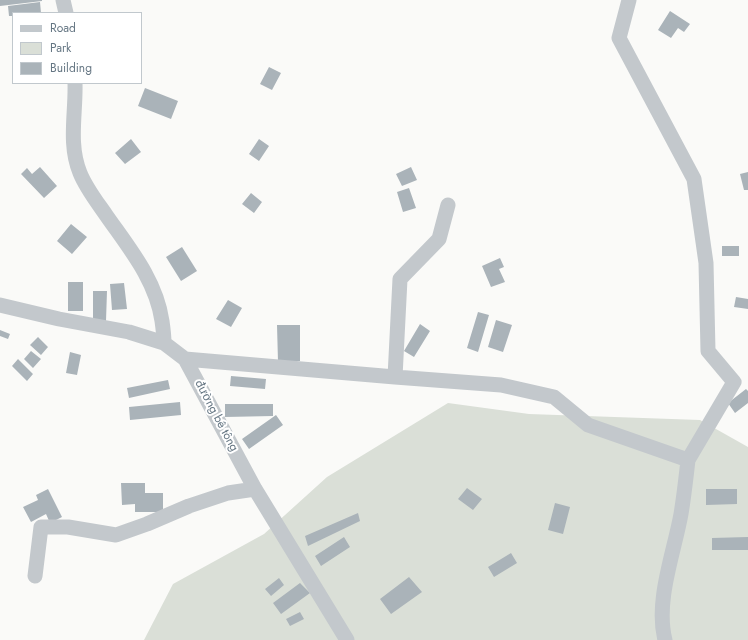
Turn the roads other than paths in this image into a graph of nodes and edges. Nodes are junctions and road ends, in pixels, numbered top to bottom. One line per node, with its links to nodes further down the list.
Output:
1 (63, 0): 3 (street)
2 (629, 0): 10 (street)
3 (66, 12)
4 (75, 84): 7 (street)
5 (448, 205): 9 (street)
6 (0, 305): 7 (street, đường bê tông)
7 (164, 342): 8 (street, đường bê tông)
8 (185, 359): 9 (street); 11 (street, đường bê tông)
9 (395, 377): 10 (street)
10 (688, 460): 14 (street)
11 (255, 489): 12 (street); 13 (street, đường bê tông)
12 (35, 576)
13 (347, 640)
14 (665, 640)

